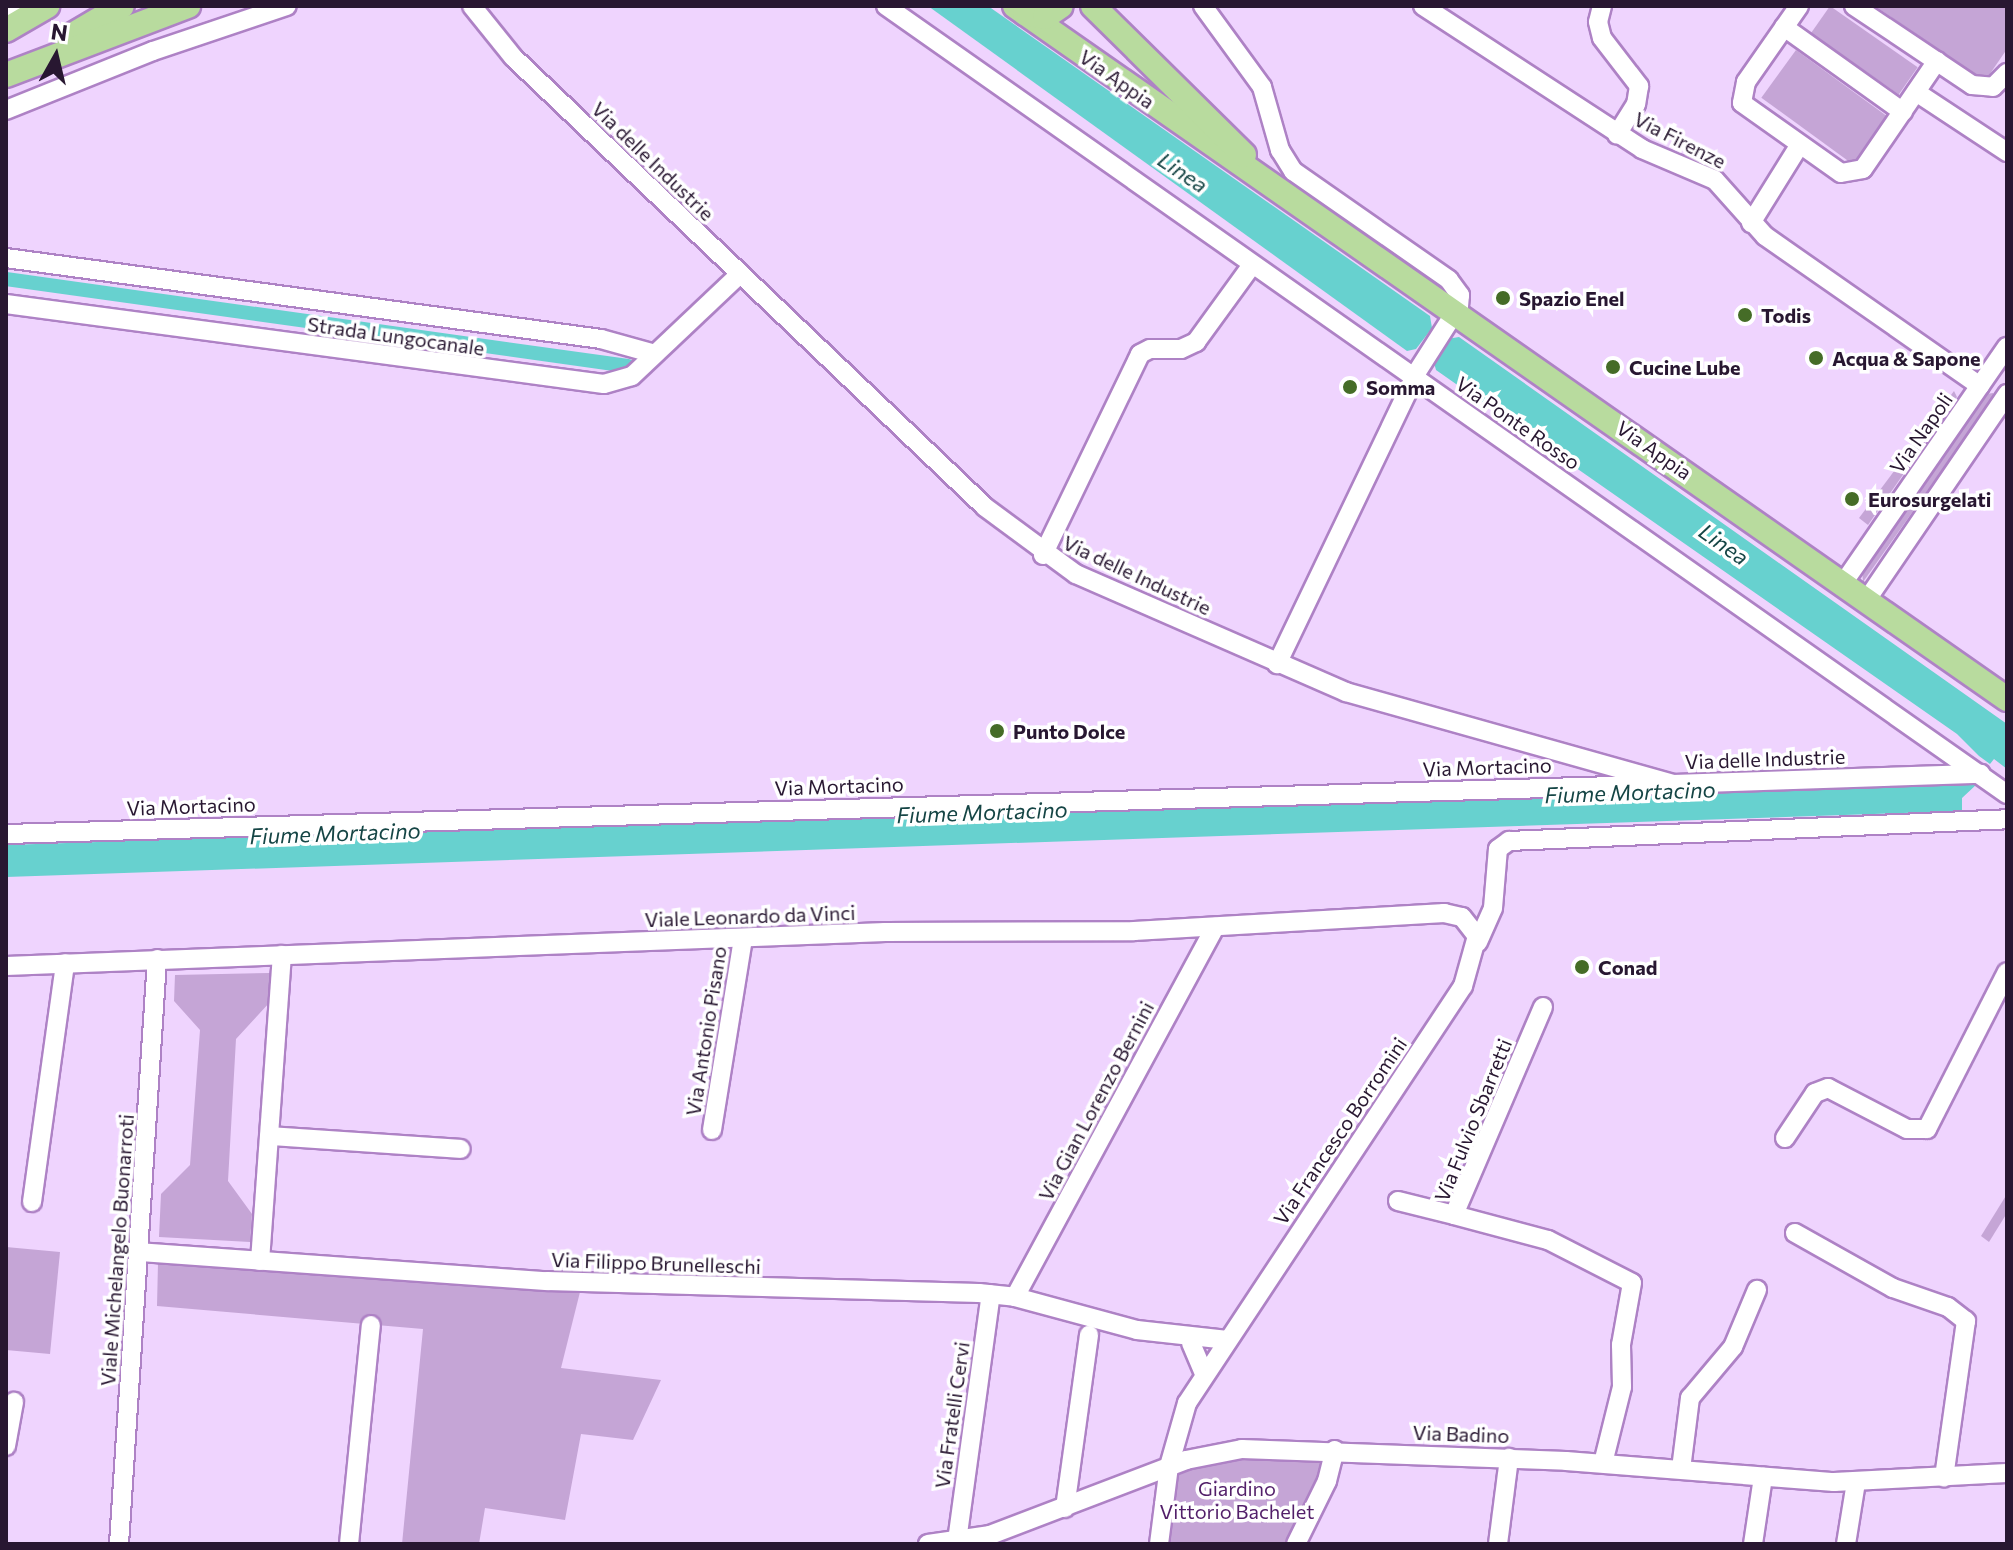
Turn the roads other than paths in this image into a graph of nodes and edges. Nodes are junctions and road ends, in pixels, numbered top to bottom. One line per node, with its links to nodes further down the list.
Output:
1 (19, 6): 16 (street)
2 (47, 6): 18 (main road)
3 (122, 6): 20 (main road)
4 (188, 6): 20 (main road)
5 (287, 6): 23 (street)
6 (472, 6): 32 (street, Via delle Industrie)
7 (886, 6): 31 (street, Via Ponte Rosso)
8 (1061, 6): 15 (main road)
9 (1093, 6): 28 (main road, Via Appia)
10 (1203, 6): 34 (street)
11 (1423, 6): 25 (street, Via Firenze)
12 (1602, 6): 25 (street)
13 (1799, 6): 17 (street)
14 (1854, 6): 19 (street)
15 (1020, 10): 28 (main road, Via Appia)
16 (6, 13)
17 (1784, 27): 24 (street); 26 (street)
18 (6, 30)
19 (1937, 61): 21 (street); 22 (street)
20 (6, 72)
21 (2007, 73)
22 (1916, 92): 24 (street); 27 (street)
23 (6, 110)
24 (1903, 112): 26 (street)
25 (1617, 134): 29 (street, Via Firenze)
26 (1799, 146): 29 (street)
27 (2007, 152)
28 (1297, 207): 34 (main road, Via Appia)
29 (1751, 223): 38 (street, Via Firenze)
30 (6, 258): 36 (street)
31 (1252, 265): 37 (street, Via Ponte Rosso); 41 (street)
32 (740, 274): 36 (street, Strada Lungocanale); 41 (street, Via delle Industrie)
33 (6, 304): 36 (street, Strada Lungocanale)
34 (1453, 316): 37 (street); 42 (main road, Via Appia)
35 (2007, 347): 38 (street, Via Napoli)
36 (655, 354)
37 (1416, 376): 44 (street); 46 (street, Via Ponte Rosso)
38 (1984, 380): 39 (street, Via Firenze); 42 (street, Via Napoli)
39 (2007, 386)
40 (2007, 394): 43 (street)
41 (1043, 555): 44 (street, Via delle Industrie)
42 (1844, 582): 43 (main road, Via Appia)
43 (1868, 598): 45 (main road, Via Appia)
44 (1277, 664): 47 (street, Via delle Industrie)
45 (2007, 699)
46 (1984, 776): 47 (street, Via delle Industrie); 48 (street, Via Ponte Rosso)
47 (1673, 784): 50 (street, Via Mortacino)
48 (2007, 794)
49 (2007, 819): 53 (street, Via Francesco Borromini)
50 (6, 834)
51 (1215, 927): 52 (street, Viale Leonardo da Vinci); 53 (street, Viale Leonardo da Vinci); 72 (street, Via Gian Lorenzo Bernini)
52 (743, 938): 54 (street, Viale Leonardo da Vinci); 60 (street, Via Antonio Pisano)
53 (1478, 942): 77 (street, Via Francesco Borromini)
54 (282, 955): 55 (street, Viale Leonardo da Vinci); 61 (street)
55 (157, 959): 56 (street, Viale Leonardo da Vinci); 68 (street, Viale Michelangelo Buonarroti)
56 (65, 963): 57 (street, Viale Leonardo da Vinci); 65 (street)
57 (6, 966)
58 (2007, 972): 62 (street)
59 (1543, 1007): 66 (street, Via Fulvio Sbarretti)
60 (712, 1130)
61 (270, 1136): 63 (street); 69 (street)
62 (1785, 1138)
63 (461, 1149)
64 (1398, 1201): 66 (street)
65 (32, 1202)
66 (1454, 1215): 83 (street, Via Fulvio Sbarretti)
67 (1795, 1233): 88 (street)
68 (139, 1252): 69 (street, Via Filippo Brunelleschi); 92 (street, Viale Michelangelo Buonarroti)
69 (260, 1261): 71 (street, Via Filippo Brunelleschi)
70 (1757, 1290): 85 (street)
71 (991, 1294): 72 (street, Via Filippo Brunelleschi); 91 (street, Via Fratelli Cervi)
72 (1015, 1297): 74 (street, Via Filippo Brunelleschi)
73 (371, 1325): 93 (street)
74 (1167, 1334): 76 (street, Via Filippo Brunelleschi); 77 (street, Via Filippo Brunelleschi)
75 (1089, 1335): 90 (street)
76 (1191, 1343): 77 (street, Via Filippo Brunelleschi); 78 (street)
77 (1222, 1346): 78 (street, Via Francesco Borromini)
78 (1204, 1374): 84 (street, Via Francesco Borromini)
79 (14, 1402): 80 (street)
80 (6, 1446)
81 (1335, 1450): 82 (street, Via Badino); 84 (street, Via Badino); 96 (street)
82 (1509, 1458): 83 (street, Via Badino); 97 (street)
83 (1603, 1463): 85 (street, Via Badino)
84 (1169, 1466): 90 (street, Via Badino); 95 (street, Via Francesco Borromini)
85 (1681, 1469): 87 (street, Via Badino)
86 (2007, 1473): 88 (street, Via Badino)
87 (1763, 1477): 89 (street, Via Badino); 98 (street)
88 (1944, 1477): 89 (street, Via Badino)
89 (1856, 1482): 99 (street)
90 (1065, 1508): 91 (street, Via Badino)
91 (957, 1541): 94 (street, Via Badino)
92 (119, 1544)
93 (349, 1544)
94 (928, 1544)
95 (1159, 1544)
96 (1296, 1544)
97 (1498, 1544)
98 (1753, 1544)
99 (1846, 1544)

